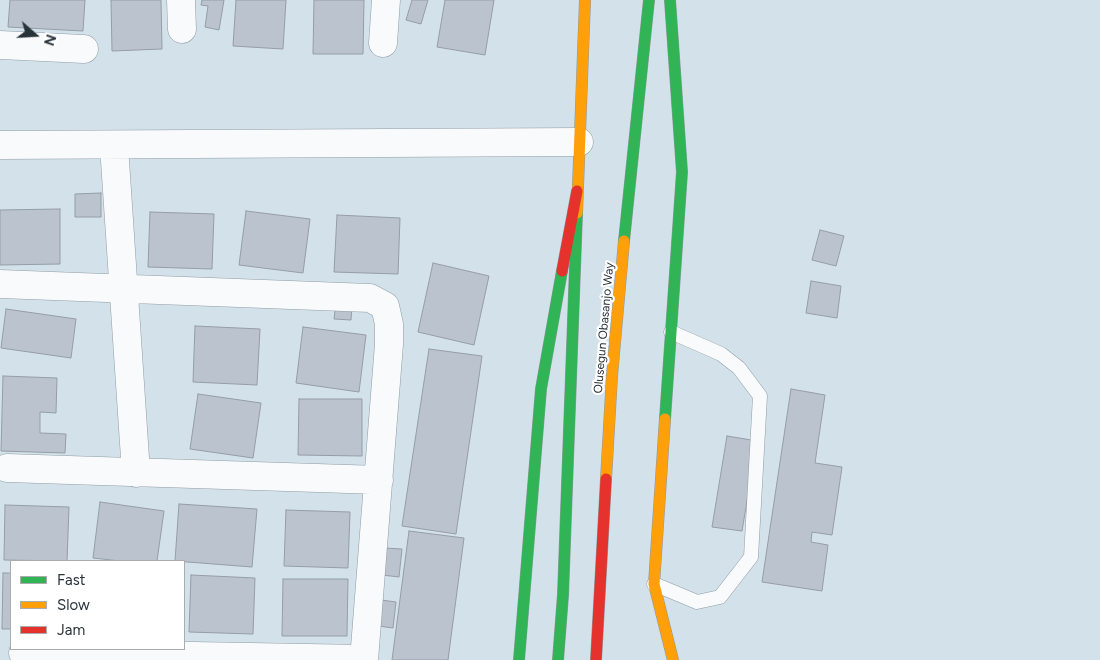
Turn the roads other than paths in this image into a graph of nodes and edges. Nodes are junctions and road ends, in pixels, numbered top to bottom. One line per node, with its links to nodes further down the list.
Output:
1 (182, 0): 6 (street)
2 (386, 0): 7 (street)
3 (585, 0): 10 (main road)
4 (649, 0): 25 (main road, Olusegun Obasanjo Way)
5 (670, 0): 16 (main road)
6 (182, 29)
7 (382, 43)
8 (0, 45): 9 (street)
9 (84, 49)
10 (579, 142): 12 (street); 13 (main road)
11 (0, 145): 12 (street)
12 (114, 146): 15 (street)
13 (576, 191): 23 (main road); 24 (main road)
14 (0, 284): 15 (street)
15 (124, 288): 18 (street); 19 (street)
16 (672, 332): 20 (main road); 20 (lane)
17 (7, 468): 18 (street)
18 (136, 473): 19 (street)
19 (379, 480): 22 (street)
20 (654, 584): 26 (main road)
21 (23, 654): 22 (street)
22 (364, 660)
23 (519, 660)
24 (558, 660)
25 (596, 660)
26 (673, 660)

